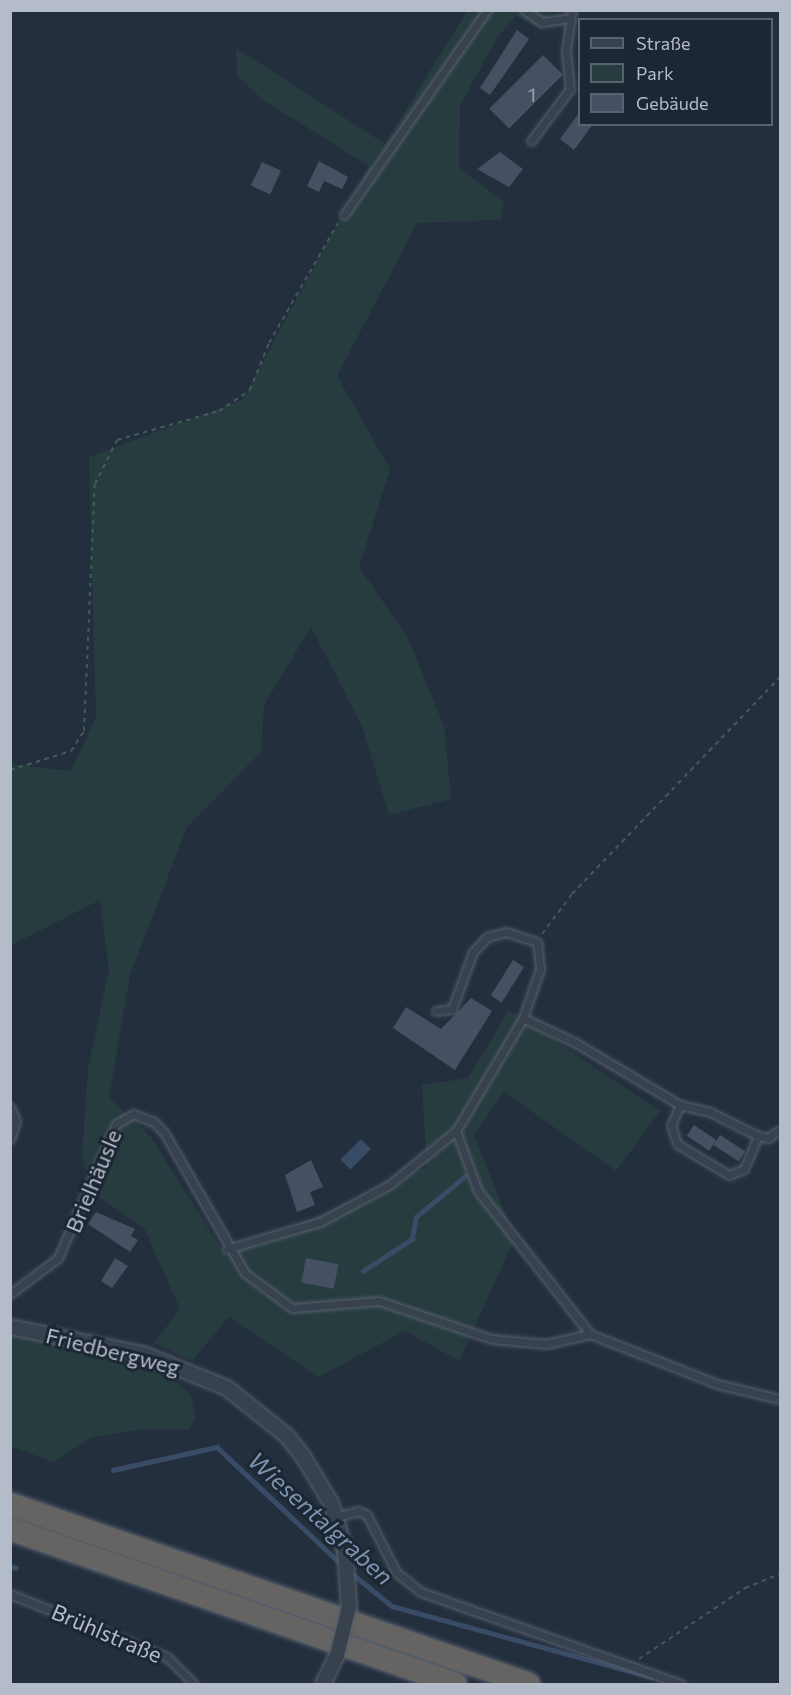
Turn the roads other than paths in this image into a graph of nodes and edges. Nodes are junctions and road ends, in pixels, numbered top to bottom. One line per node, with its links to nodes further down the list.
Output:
1 (487, 10): 6 (lane)
2 (524, 10): 4 (lane)
3 (572, 10): 4 (lane)
4 (569, 18): 5 (lane)
5 (531, 141)
6 (344, 215)
7 (435, 1011): 8 (lane)
8 (523, 1018): 9 (lane); 12 (lane)
9 (680, 1105): 13 (lane); 13 (lane)
10 (10, 1107): 14 (lane)
11 (780, 1130): 13 (lane)
12 (456, 1131): 15 (lane); 18 (lane)
13 (758, 1136)
14 (10, 1139)
15 (227, 1249): 16 (lane, Brielhäusle); 18 (lane)
16 (10, 1294)
17 (10, 1327): 21 (street, Friedbergweg)
18 (590, 1334): 19 (lane)
19 (780, 1399)
20 (10, 1503): 27 (highway)
21 (336, 1517): 25 (street, Friedbergweg, bridge); 28 (lane)
22 (10, 1529): 26 (highway)
23 (10, 1594): 24 (lane, Brühlstraße)
24 (194, 1684)
25 (322, 1684)
26 (456, 1684)
27 (529, 1684)
28 (681, 1684)

